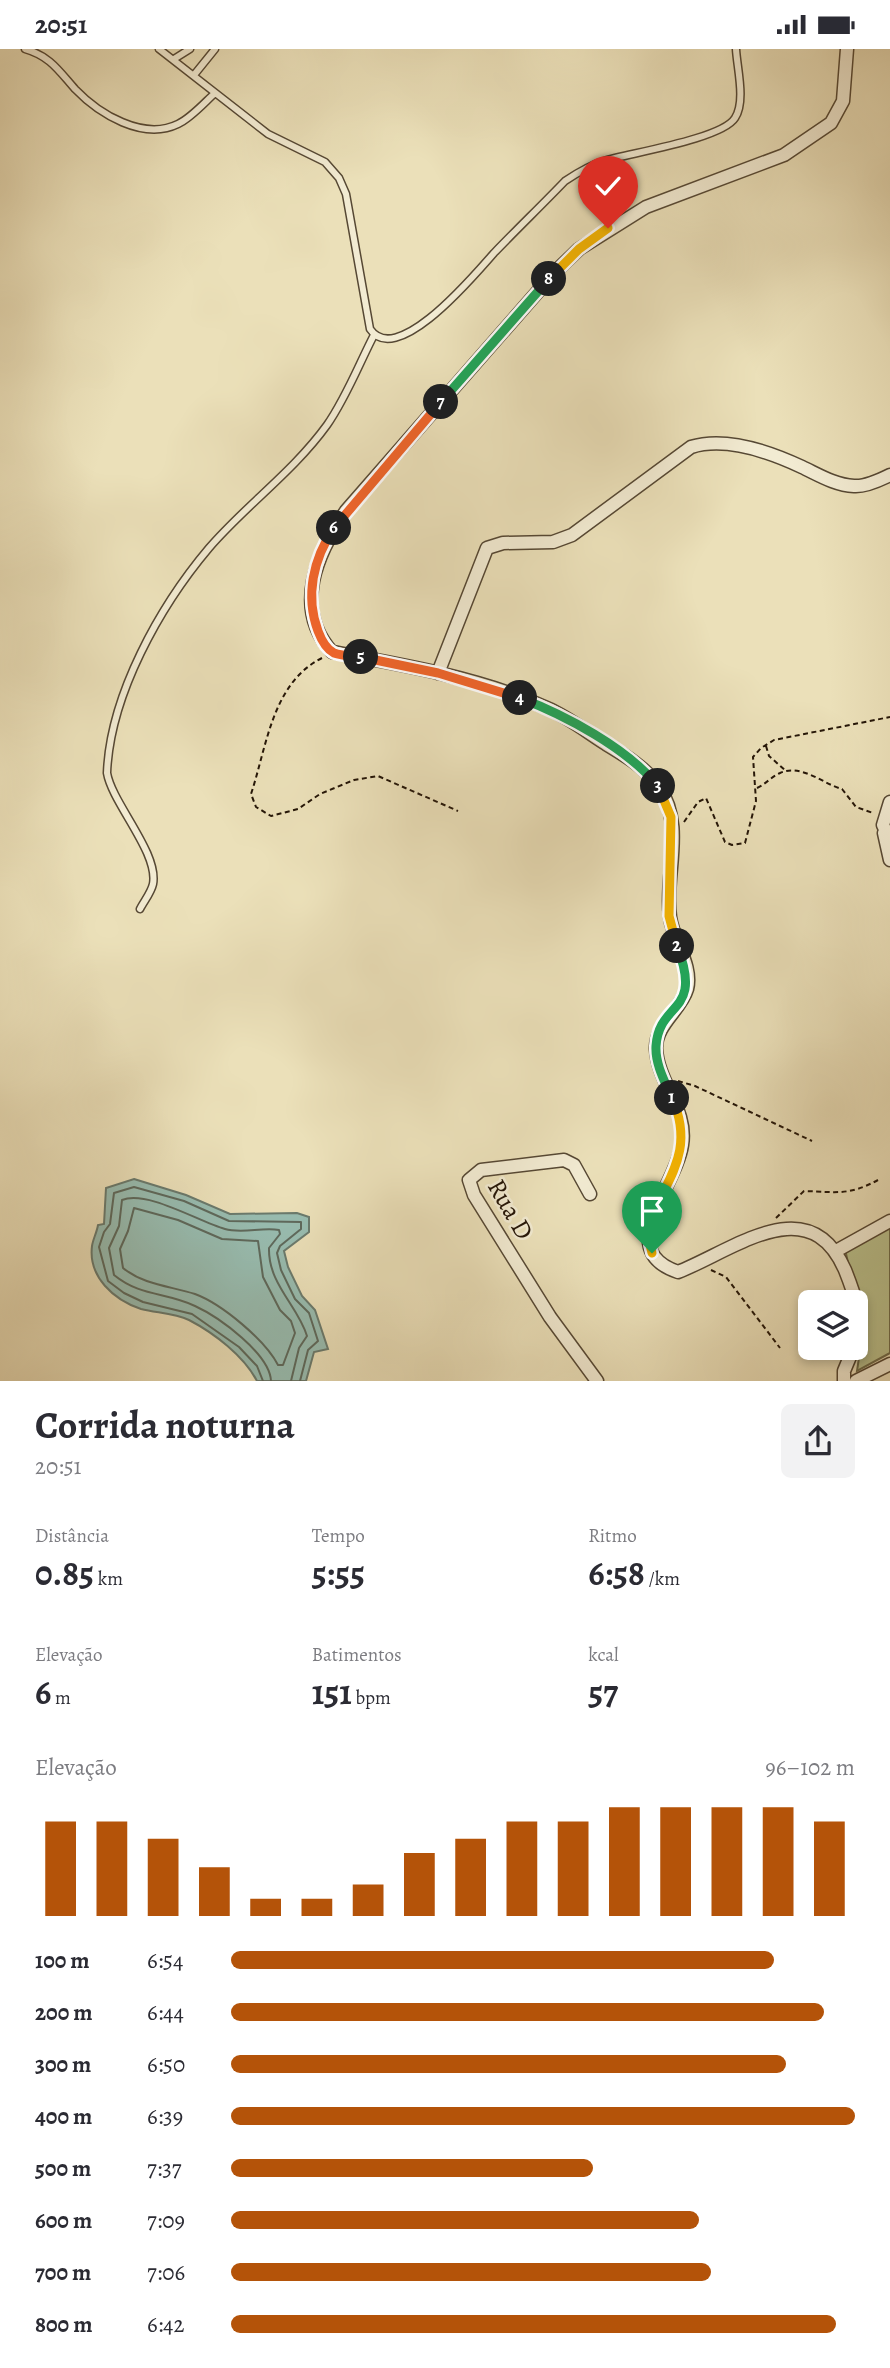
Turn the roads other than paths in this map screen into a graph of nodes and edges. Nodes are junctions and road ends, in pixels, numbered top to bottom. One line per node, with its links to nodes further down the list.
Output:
1 (25, 49): 9 (lane)
2 (159, 49): 7 (lane)
3 (190, 49): 7 (lane)
4 (215, 49): 8 (lane)
5 (736, 49): 10 (lane)
6 (847, 49): 12 (street)
7 (174, 59): 8 (lane)
8 (194, 75): 9 (lane)
9 (215, 93): 10 (lane)
10 (374, 335): 16 (lane)
11 (890, 475): 12 (street)
12 (438, 673): 19 (street)
13 (890, 802): 14 (street)
14 (886, 829): 15 (street)
15 (890, 860)
16 (140, 909)
17 (590, 1194): 23 (street, Rua D)
18 (890, 1221): 19 (street)
19 (836, 1251): 20 (street)
20 (852, 1290)
21 (849, 1360): 24 (street)
22 (890, 1364): 25 (street)
23 (597, 1381)
24 (844, 1381)
25 (856, 1381)

